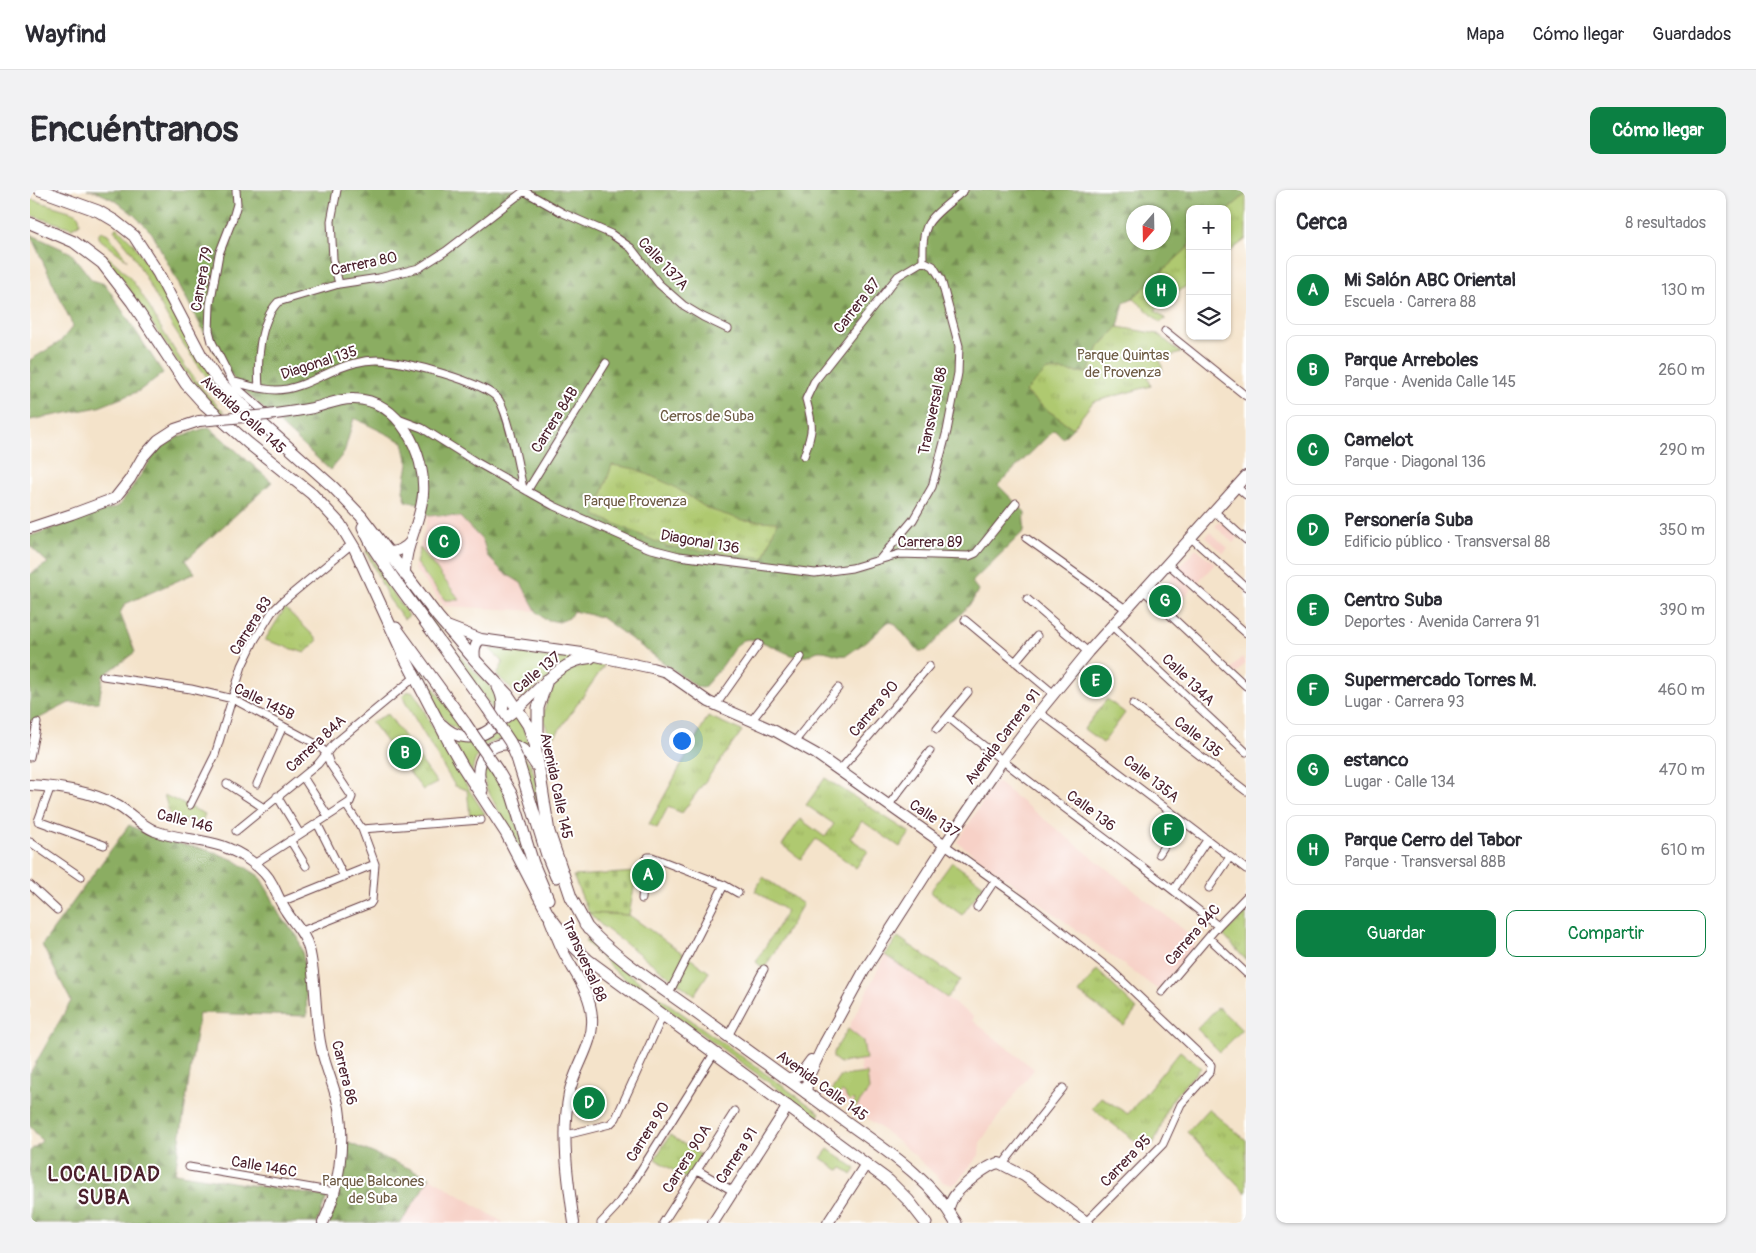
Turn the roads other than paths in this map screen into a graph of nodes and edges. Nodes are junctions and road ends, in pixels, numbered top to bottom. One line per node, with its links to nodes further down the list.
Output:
1 (40, 190): 22 (main road, Avenida Calle 145)
2 (236, 190): 12 (street, Carrera 79)
3 (337, 190): 8 (street)
4 (964, 190): 7 (street)
5 (524, 191): 8 (street, Carrera 80); 9 (street, Calle 137A)
6 (30, 223): 30 (main road, Avenida Calle 145)
7 (923, 261): 17 (street, Carrera 87); 32 (street, Transversal 88)
8 (339, 284): 13 (street, Carrera 80)
9 (728, 329)
10 (1168, 333): 14 (street)
11 (606, 363): 20 (street, Carrera 84B)
12 (232, 381): 13 (street, Diagonal 135); 15 (street, Carrera 79)
13 (259, 388): 20 (street, Diagonal 135)
14 (1246, 396)
15 (271, 415): 16 (street, Diagonal 136); 25 (street, bridge)
16 (396, 418): 20 (street, Diagonal 136); 28 (street, Diagonal 136)
17 (804, 456)
18 (1246, 476): 19 (street, Avenida Carrera 91)
19 (1236, 486): 21 (street); 24 (street, Avenida Carrera 91)
20 (525, 490): 32 (street, Diagonal 136)
21 (1246, 495)
22 (344, 497): 31 (main road, Avenida Calle 145); 127 (main road, Avenida Calle 145, bridge)
23 (1016, 503): 32 (street, Carrera 89)
24 (1214, 511): 27 (street, Avenida Carrera 91); 29 (street)
25 (30, 528)
26 (1026, 538): 39 (street)
27 (1191, 538): 33 (street, Avenida Carrera 91); 35 (street)
28 (412, 540): 31 (street); 34 (street, Diagonal 136)
29 (1246, 540)
30 (352, 544): 38 (main road, Avenida Calle 145); 61 (street, Carrera 83)
31 (388, 552): 34 (main road, Avenida Calle 145)
32 (880, 559)
33 (1168, 564): 36 (street, Avenida Carrera 91); 43 (street)
34 (405, 575): 41 (main road, Avenida Calle 145)
35 (1246, 587)
36 (1144, 591): 39 (street, Avenida Carrera 91); 57 (street)
37 (1027, 599): 47 (street)
38 (380, 603): 55 (main road, Avenida Calle 145); 132 (main road, Avenida Calle 145, bridge)
39 (1126, 610): 42 (street, Avenida Carrera 91)
40 (965, 620): 51 (street)
41 (445, 625): 45 (street, Calle 137); 50 (main road, Avenida Calle 145)
42 (1112, 626): 47 (street, Avenida Carrera 91); 76 (street, Calle 134A)
43 (1246, 633)
44 (1037, 636): 51 (street)
45 (481, 638): 49 (street, Calle 137); 50 (street)
46 (759, 644): 63 (street)
47 (1088, 652): 60 (street, Avenida Carrera 91)
48 (801, 657): 68 (street)
49 (604, 658): 56 (street, Calle 137); 63 (street, Calle 137)
50 (475, 660): 53 (main road, Avenida Calle 145)
51 (1015, 662): 60 (street)
52 (930, 666): 80 (street, Carrera 90)
53 (486, 672): 64 (main road, Avenida Calle 145); 71 (main road)
54 (103, 676): 61 (street, Calle 145B)
55 (414, 677): 67 (main road, Avenida Calle 145); 75 (street, Carrera 84A)
56 (547, 680): 64 (street, Calle 137); 79 (main road)
57 (1246, 686)
58 (838, 688): 73 (street)
59 (968, 692): 66 (street)
60 (1054, 694): 65 (street, Avenida Carrera 91)
61 (233, 699): 70 (street, Calle 145B); 88 (street, Carrera 83)
62 (1133, 704): 86 (street, Calle 135)
63 (716, 705): 68 (street, Calle 137)
64 (518, 708): 71 (street, Calle 137); 79 (main road, Avenida Calle 145)
65 (1039, 712): 78 (street, Avenida Carrera 91); 95 (street, Calle 135A)
66 (948, 717): 72 (street); 78 (street, Calle 136)
67 (437, 720): 71 (main road); 92 (main road, Avenida Calle 145)
68 (752, 720): 73 (street, Calle 137)
69 (37, 723): 77 (street)
70 (283, 726): 75 (street, Calle 145B); 83 (street)
71 (494, 726)
72 (938, 729)
73 (795, 742): 80 (street, Calle 137)
74 (930, 751): 90 (street)
75 (326, 753): 81 (street, Carrera 84A); 89 (street, Calle 145B)
76 (1246, 753)
77 (30, 757)
78 (1002, 761): 104 (street, Avenida Carrera 91); 118 (street, Calle 136)
79 (539, 768): 92 (main road); 127 (main road, Avenida Calle 145)
80 (840, 770): 90 (street, Calle 137)
81 (303, 777): 87 (street, Carrera 84A); 93 (street)
82 (227, 784): 91 (street)
83 (257, 784)
84 (30, 785): 85 (street, Calle 146)
85 (51, 786): 103 (street); 108 (street, Calle 146)
86 (1246, 791)
87 (277, 796): 91 (street, Carrera 84A); 99 (street)
88 (190, 805)
89 (346, 805): 93 (street); 97 (street)
90 (888, 806): 104 (street, Calle 137)
91 (264, 808): 98 (street, Carrera 84A)
92 (493, 812): 125 (main road, Avenida Calle 145)
93 (328, 816): 96 (street)
94 (481, 820): 97 (street)
95 (1181, 820): 101 (street, Calle 135A); 106 (street)
96 (317, 823): 99 (street); 113 (street)
97 (362, 829): 109 (street)
98 (236, 831)
99 (300, 834): 100 (street)
100 (290, 840): 108 (street); 110 (street)
101 (1208, 840): 107 (street, Calle 135A); 118 (street)
102 (32, 843): 105 (street); 112 (street)
103 (104, 845)
104 (945, 845): 114 (street, Calle 137); 137 (street, Avenida Carrera 91)
105 (30, 853)
106 (1159, 854)
107 (1230, 857): 111 (street, Calle 135A); 117 (street)
108 (254, 864): 122 (street, Calle 146)
109 (375, 864): 113 (street); 128 (street)
110 (306, 866)
111 (1246, 869)
112 (81, 877)
113 (344, 877): 122 (street)
114 (995, 880): 123 (street); 139 (street, Calle 137)
115 (30, 885): 124 (street)
116 (724, 885): 119 (street); 121 (street); 134 (street)
117 (1209, 888)
118 (1174, 890): 126 (street, Calle 136)
119 (738, 893)
120 (1246, 897): 126 (street, Carrera 94C)
121 (642, 899)
122 (280, 902): 128 (street, Calle 146)
123 (977, 907)
124 (57, 910)
125 (548, 914): 132 (main road, Avenida Calle 145); 145 (street, Transversal 88)
126 (1218, 926): 129 (street, Carrera 94C)
127 (588, 929): 134 (main road, Avenida Calle 145)
128 (302, 931): 150 (street, Carrera 86)
129 (1208, 938): 131 (street); 133 (street, Carrera 94C)
130 (764, 970): 136 (street)
131 (1246, 973)
132 (616, 980): 135 (main road, Avenida Calle 145)
133 (1162, 992)
134 (669, 994): 136 (main road, Avenida Calle 145)
135 (663, 1015): 138 (main road, Avenida Calle 145); 145 (street)
136 (728, 1036): 140 (main road, Avenida Calle 145)
137 (824, 1044): 140 (street, Avenida Carrera 91); 142 (street, Avenida Carrera 91)
138 (715, 1052): 143 (main road, Avenida Calle 145); 158 (street, Carrera 90)
139 (1211, 1065): 155 (street, Carrera 95)
140 (786, 1079): 142 (main road, Avenida Calle 145)
141 (1063, 1088): 147 (street)
142 (806, 1093): 153 (main road, Avenida Calle 145)
143 (788, 1106): 146 (main road, Avenida Calle 145); 151 (street, Carrera 91)
144 (735, 1111): 149 (street, Carrera 90A)
145 (566, 1135): 157 (street, Transversal 88)
146 (866, 1164): 161 (street); 162 (main road, Avenida Calle 145)
147 (1003, 1164): 152 (street); 155 (street)
148 (189, 1167): 150 (street, Calle 146C)
149 (697, 1170): 151 (street); 159 (street, Carrera 90A)
150 (334, 1192): 156 (street, Carrera 86)
151 (733, 1192): 160 (street, Carrera 91)
152 (958, 1192): 153 (street); 154 (street)
153 (936, 1194): 154 (main road, Avenida Calle 145)
154 (948, 1210): 163 (main road, Avenida Calle 145)
155 (1087, 1222)
156 (323, 1223)
157 (574, 1223)
158 (601, 1223)
159 (663, 1223)
160 (713, 1223)
161 (828, 1223)
162 (926, 1223)
163 (956, 1223)

